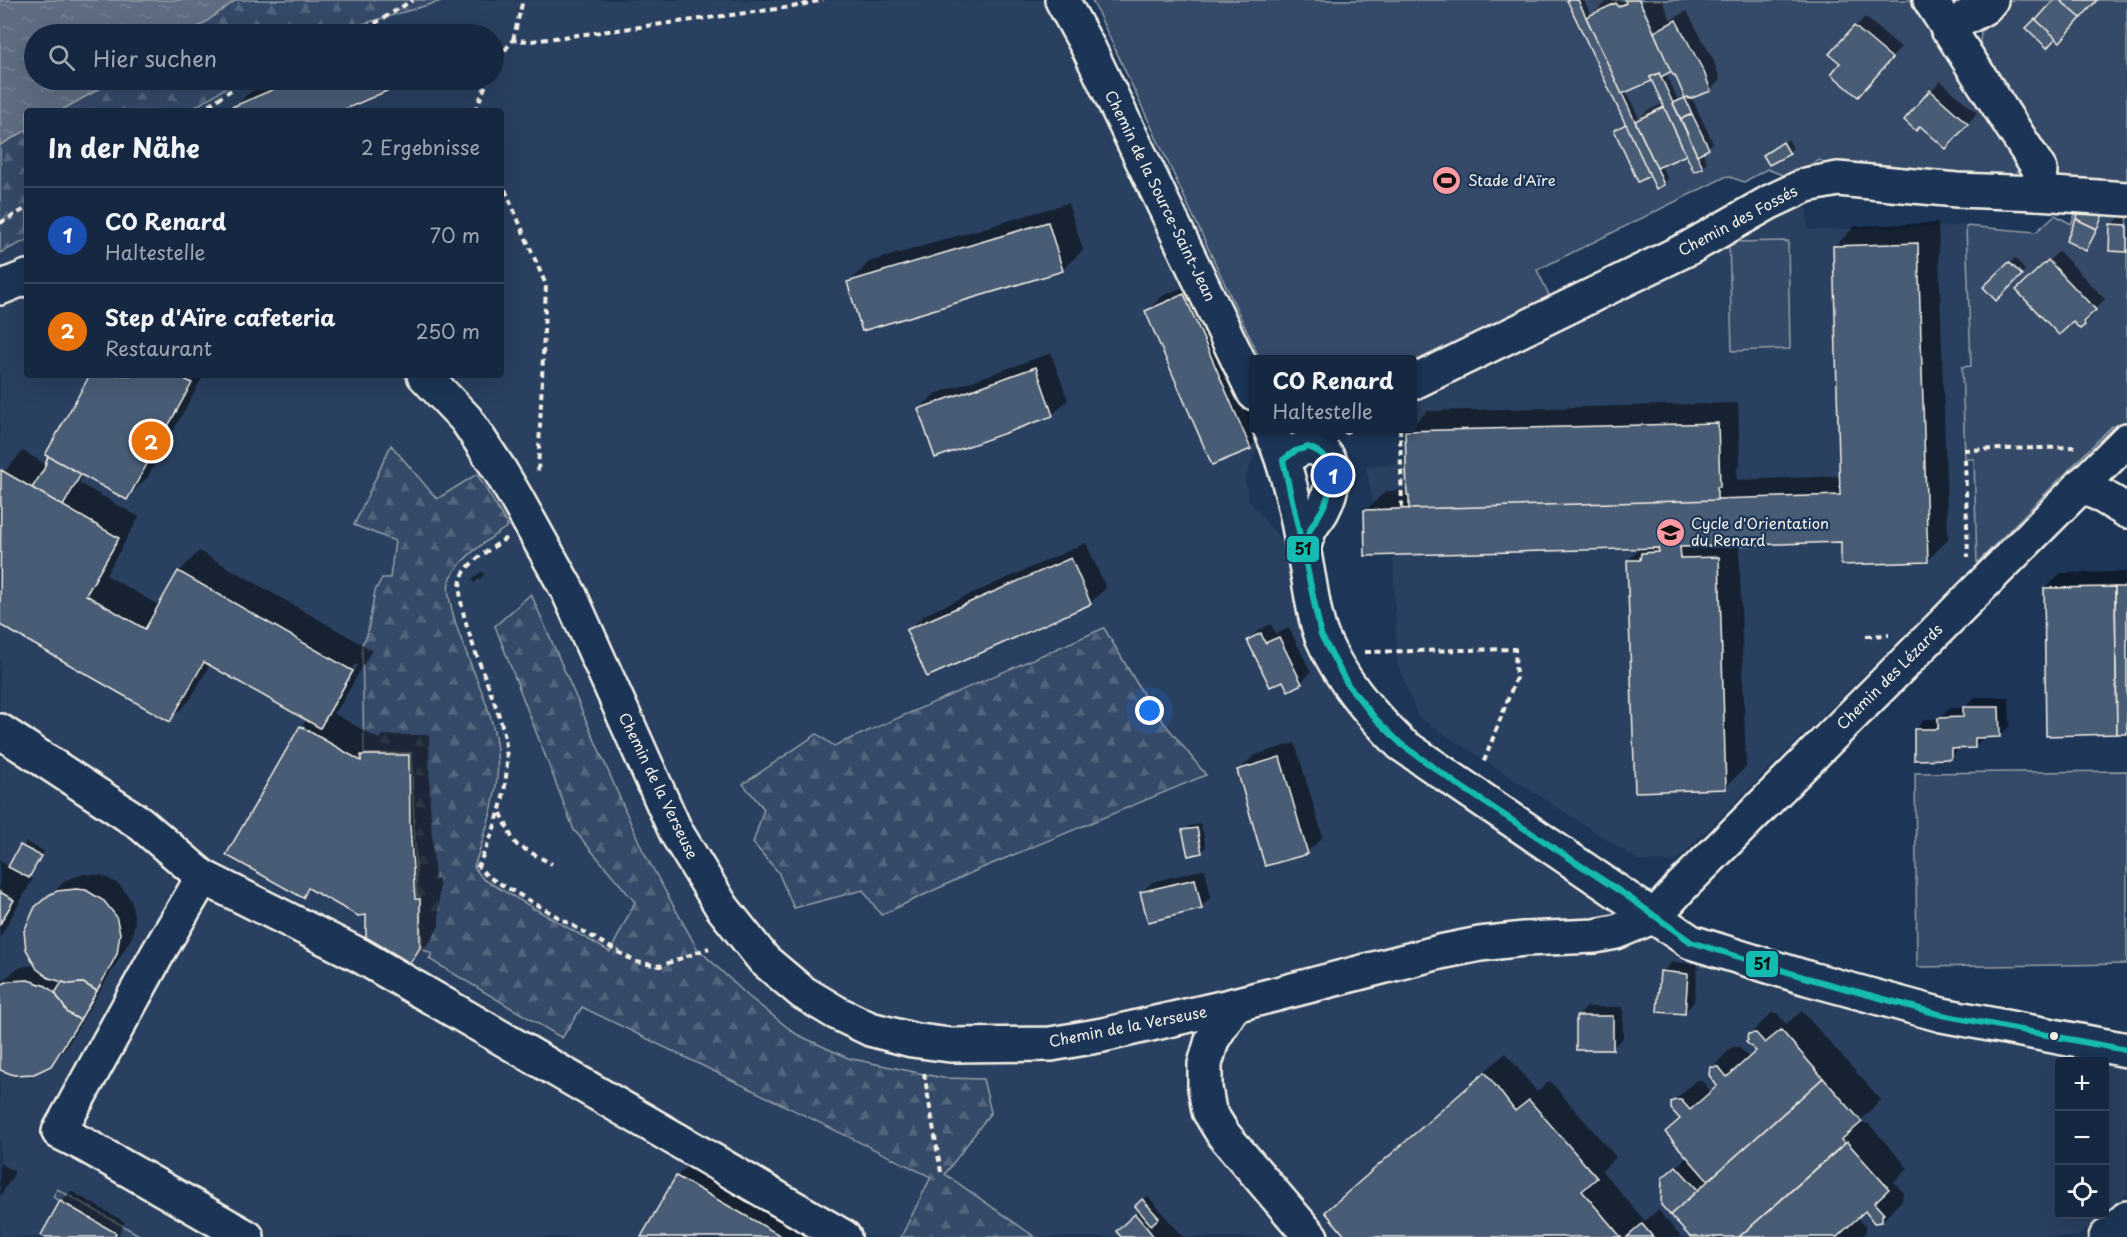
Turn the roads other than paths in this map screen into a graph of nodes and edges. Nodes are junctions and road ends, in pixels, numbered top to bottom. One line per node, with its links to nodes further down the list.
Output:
1 (1062, 0): 11 (street, Chemin de la Source-Saint-Jean)
2 (1930, 0): 4 (street)
3 (1991, 0): 4 (street)
4 (1947, 28): 5 (street)
5 (2038, 193): 6 (street, Chemin des Fossés); 10 (street, Chemin des Fossés)
6 (2127, 199)
7 (24, 277): 8 (street)
8 (0, 288)
9 (427, 378): 21 (street, Chemin de la Verseuse)
10 (1417, 380)
11 (1249, 383)
12 (1308, 433): 14 (street)
13 (2127, 440): 15 (street, Chemin des Lézards)
14 (1277, 445): 17 (street); 17 (street)
15 (2082, 484): 16 (street); 20 (street, Chemin des Lézards)
16 (2127, 511)
17 (1303, 549): 20 (street)
18 (0, 731): 19 (street)
19 (203, 877): 24 (street); 25 (street)
20 (1655, 916): 21 (street, Chemin de la Verseuse); 22 (street)
21 (1234, 1005): 26 (street)
22 (2127, 1050)
23 (2127, 1218): 27 (street)
24 (247, 1237)
25 (844, 1237)
26 (1311, 1237)
27 (2106, 1237)

